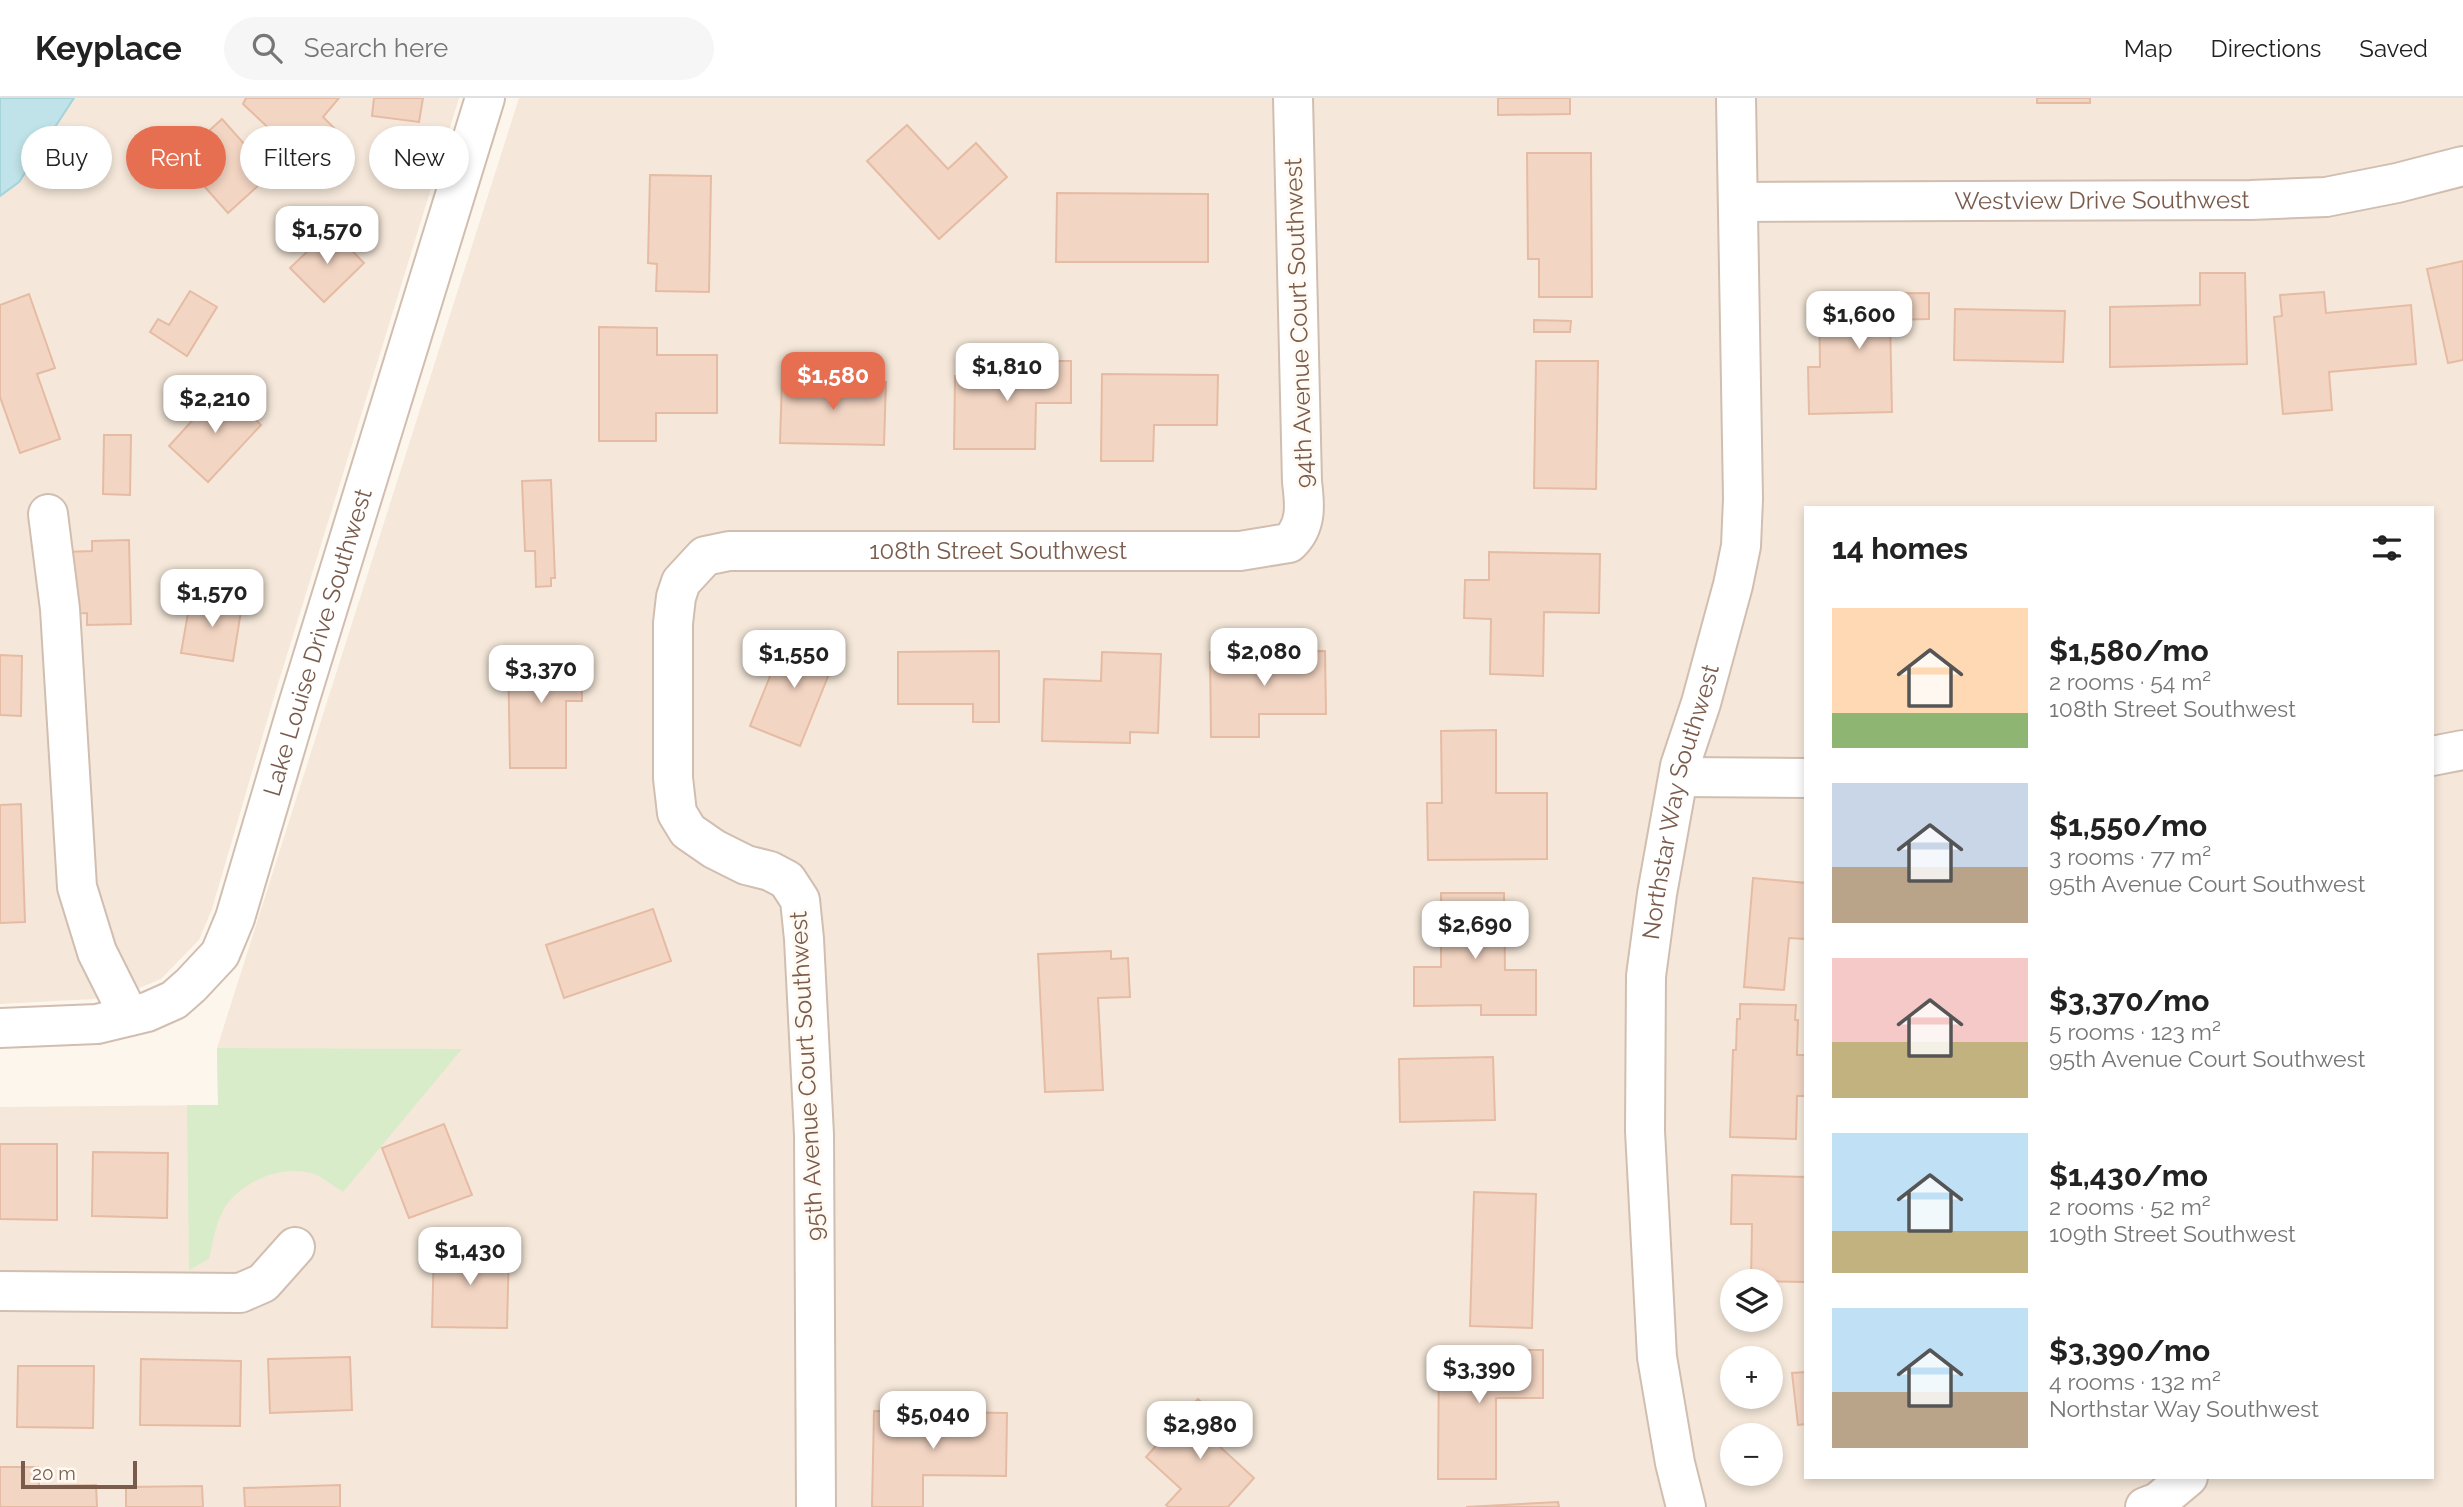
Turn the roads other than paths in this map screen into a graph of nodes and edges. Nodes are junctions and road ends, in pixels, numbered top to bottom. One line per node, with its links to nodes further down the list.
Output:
1 (485, 98): 13 (street, Lake Louise Drive Southwest)
2 (1293, 98): 7 (street, 94th Avenue Court Southwest)
3 (1736, 98): 5 (street, Northstar Way Southwest)
4 (2463, 166): 5 (street, Westview Drive Southwest)
5 (1738, 202): 11 (street, Northstar Way Southwest)
6 (48, 514): 13 (street)
7 (1289, 543): 8 (street, 108th Street Southwest)
8 (705, 556): 19 (street, 95th Avenue Court Southwest)
9 (2463, 750): 10 (street)
10 (2434, 756)
11 (1680, 777): 12 (street); 20 (street, Northstar Way Southwest)
12 (1804, 778)
13 (130, 1016): 14 (street, Lake Louise Drive Southwest)
14 (0, 1028)
15 (295, 1247): 16 (street)
16 (0, 1291)
17 (2185, 1479): 18 (street)
18 (2152, 1504)
19 (816, 1507)
20 (1686, 1507)

